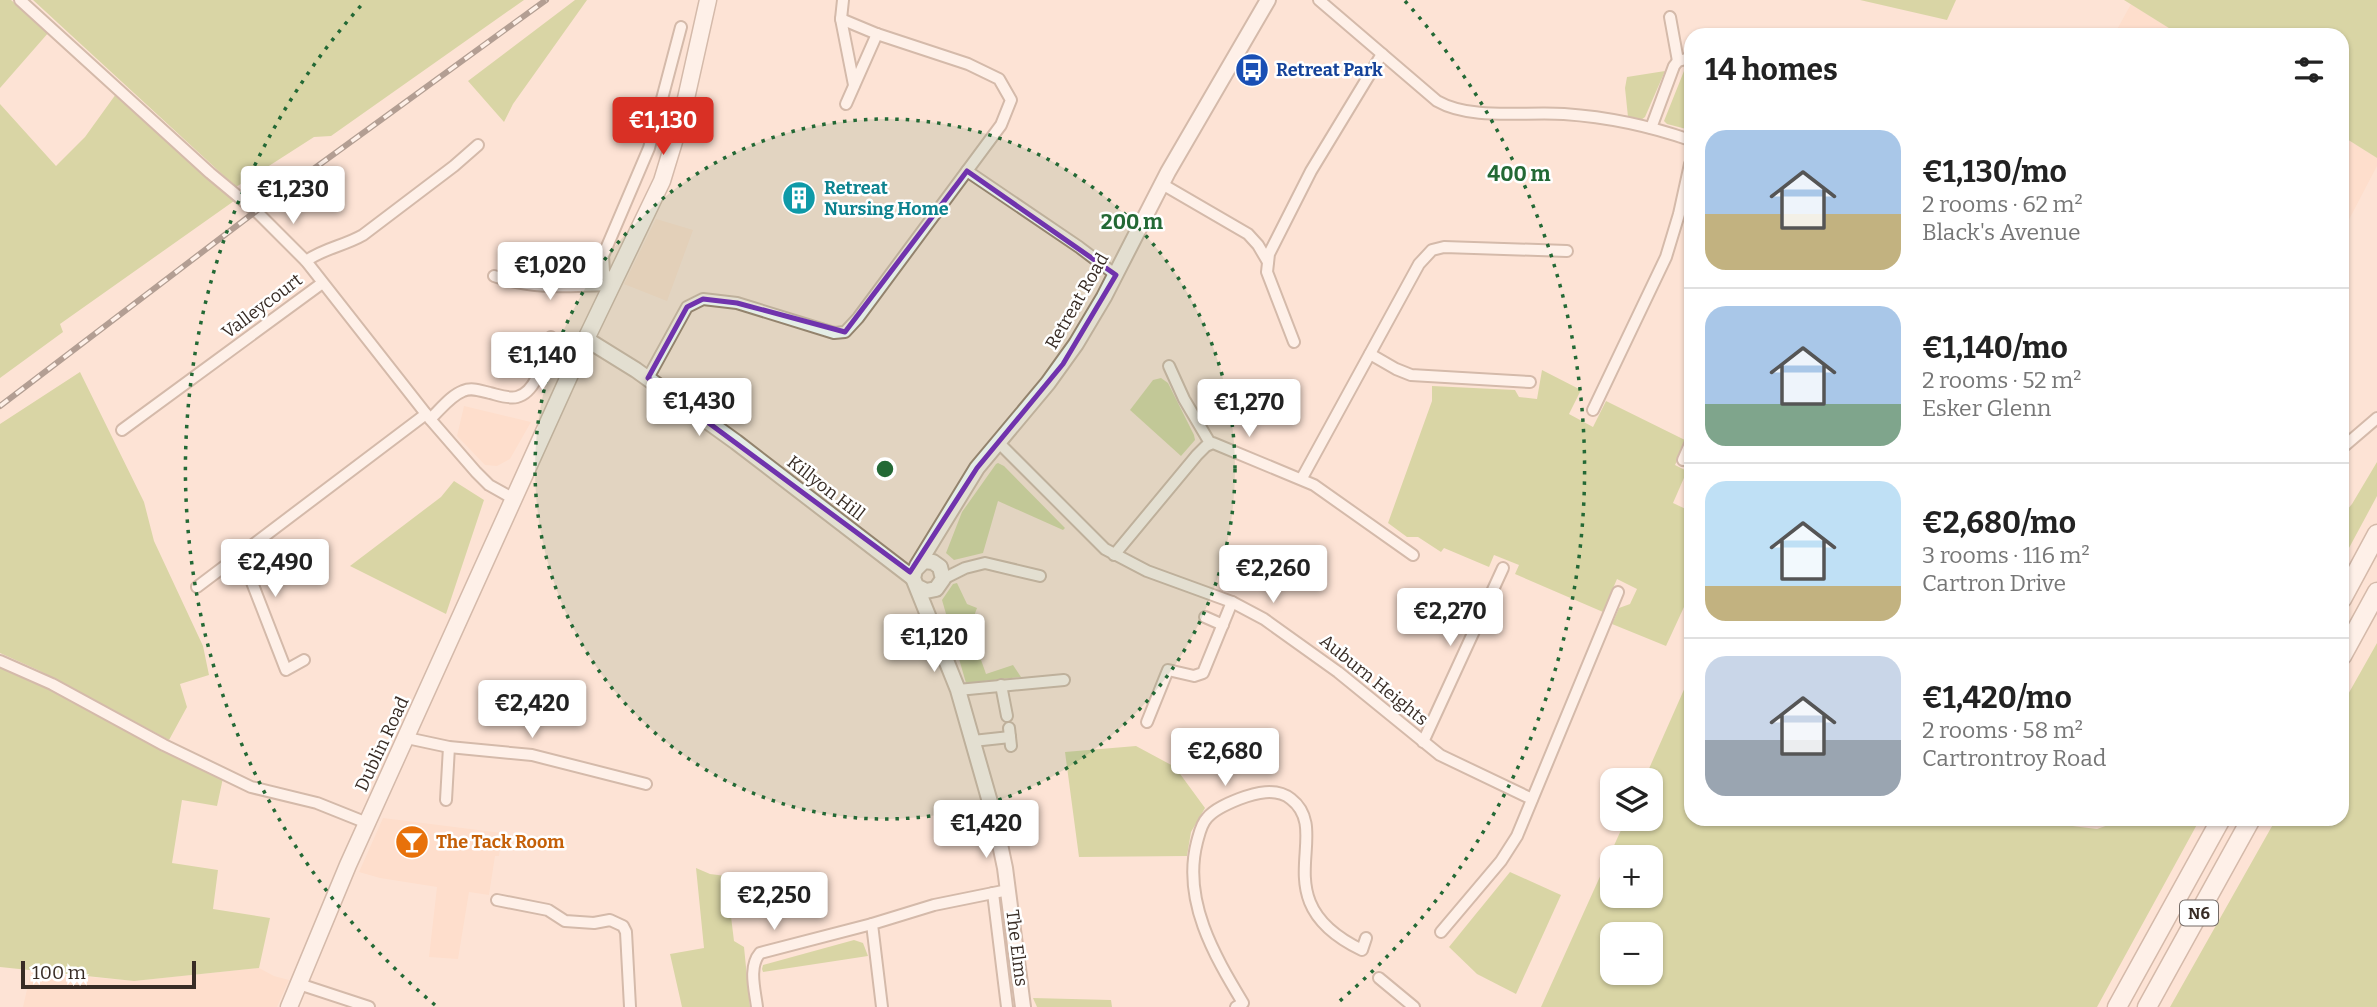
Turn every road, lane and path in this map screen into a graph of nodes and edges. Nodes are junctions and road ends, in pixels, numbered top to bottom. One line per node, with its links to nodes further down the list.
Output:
1 (20, 0): 22 (street)
2 (708, 0): 27 (main road, Dublin Road)
3 (843, 0): 7 (street)
4 (1268, 0): 19 (street, Retreat Road)
5 (1319, 0): 10 (street)
6 (1670, 17): 12 (street)
7 (841, 19): 9 (street); 13 (street)
8 (681, 27): 27 (street)
9 (877, 34): 13 (street); 18 (street)
10 (1382, 54): 15 (street); 23 (street)
11 (1684, 60): 12 (street)
12 (1678, 61): 15 (street)
13 (854, 85): 14 (street)
14 (846, 104)
15 (1651, 128): 16 (street)
16 (1684, 138)
17 (478, 145): 22 (street)
18 (967, 170): 24 (street); 33 (street)
19 (1161, 184): 23 (street); 24 (street, Retreat Road)
20 (1684, 191): 35 (street)
21 (1567, 251): 31 (street)
22 (306, 261): 26 (street)
23 (1268, 262): 30 (street)
24 (1116, 275): 39 (street, Retreat Road)
25 (494, 276): 27 (street)
26 (321, 284): 36 (street, Valleycourt); 38 (street, Valleycourt)
27 (612, 285): 29 (main road, Dublin Road)
28 (551, 337): 36 (street)
29 (586, 339): 33 (street, Killyon Hill); 43 (main road, Dublin Road)
30 (1294, 342)
31 (1370, 354): 34 (street); 42 (street)
32 (1169, 366): 40 (street)
33 (648, 378): 49 (street, Killyon Hill)
34 (1530, 382)
35 (1593, 410)
36 (428, 417): 43 (street, Valleycourt); 45 (street)
37 (2375, 424): 41 (street)
38 (122, 430)
39 (998, 442): 46 (street, Auburn Heights); 49 (street, Retreat Road)
40 (1210, 443): 42 (street); 46 (street)
41 (2349, 443)
42 (1301, 478): 47 (street)
43 (514, 499): 65 (main road, Dublin Road)
44 (2377, 534): 51 (highway)
45 (241, 554): 52 (street); 59 (street)
46 (1114, 555): 55 (street, Auburn Heights)
47 (1413, 555)
48 (1503, 568): 67 (street, Auburn Heights)
49 (924, 574): 50 (street); 63 (street)
50 (1040, 576)
51 (2349, 586)
52 (197, 587)
53 (2377, 592): 58 (highway)
54 (1618, 593): 70 (street)
55 (1232, 602): 57 (street); 67 (street, Auburn Heights)
56 (1205, 617): 57 (street)
57 (1223, 625): 64 (street)
58 (2349, 643)
59 (304, 660)
60 (0, 661): 72 (street)
61 (1064, 680): 62 (street)
62 (1001, 685): 63 (street); 66 (street)
63 (958, 690): 66 (street)
64 (1147, 722)
65 (407, 738): 68 (street); 72 (main road, Dublin Road)
66 (973, 741): 75 (street)
67 (1423, 742): 70 (street, Auburn Heights)
68 (449, 747): 69 (street); 71 (street)
69 (646, 784)
70 (1532, 799): 79 (street)
71 (446, 800)
72 (367, 823): 82 (main road, Dublin Road)
73 (2217, 826): 92 (highway, N6)
74 (2247, 826): 93 (highway, N6)
75 (1008, 890): 76 (street, The Elms); 90 (street)
76 (993, 893): 78 (street, The Elms); 89 (street, The Elms)
77 (497, 900): 86 (street)
78 (872, 924): 87 (street, The Elms); 88 (street)
79 (1441, 932)
80 (1366, 938): 83 (street)
81 (1379, 978): 91 (street)
82 (299, 984): 84 (main road, Dublin Road); 85 (street)
83 (1242, 1006)
84 (289, 1007)
85 (369, 1007)
86 (630, 1007)
87 (757, 1007)
88 (882, 1007)
89 (1007, 1007)
90 (1023, 1007)
91 (1415, 1007)
92 (2118, 1007)
93 (2147, 1007)

